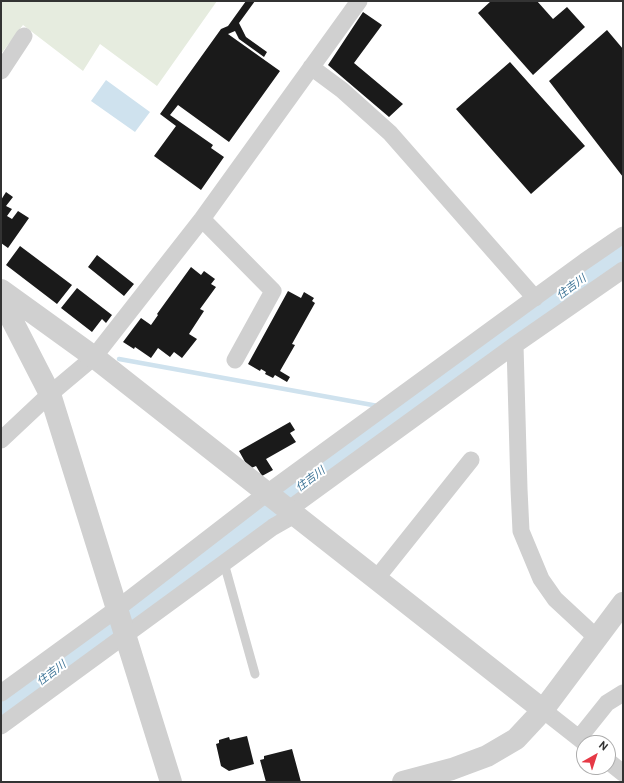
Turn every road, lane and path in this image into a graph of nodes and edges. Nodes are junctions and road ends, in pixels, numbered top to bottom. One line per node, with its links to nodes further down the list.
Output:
1 (359, 1): 3 (street)
2 (24, 36): 4 (street)
3 (311, 67): 5 (street); 9 (street)
4 (1, 71)
5 (202, 219): 12 (street); 13 (street)
6 (623, 235): 9 (street)
7 (623, 270): 11 (street)
8 (1, 290): 12 (street)
9 (535, 298): 17 (street)
10 (1, 305): 14 (street)
11 (515, 345): 18 (street); 24 (street)
12 (94, 357): 14 (street); 17 (street)
13 (235, 360)
14 (50, 394): 15 (street); 22 (street)
15 (1, 440)
16 (471, 460): 20 (street)
17 (267, 493): 18 (street); 22 (street)
18 (291, 512): 19 (street); 20 (street)
19 (224, 562): 23 (street); 25 (lane)
20 (376, 579): 28 (street)
21 (622, 606): 24 (street)
22 (118, 608): 23 (street); 27 (street)
23 (126, 635): 29 (street); 32 (street)
24 (597, 638): 28 (street)
25 (255, 674)
26 (623, 692): 30 (street)
27 (1, 693)
28 (543, 710): 31 (street); 33 (street)
29 (1, 726)
30 (586, 735)
31 (576, 736)
32 (171, 782)
33 (403, 782)

